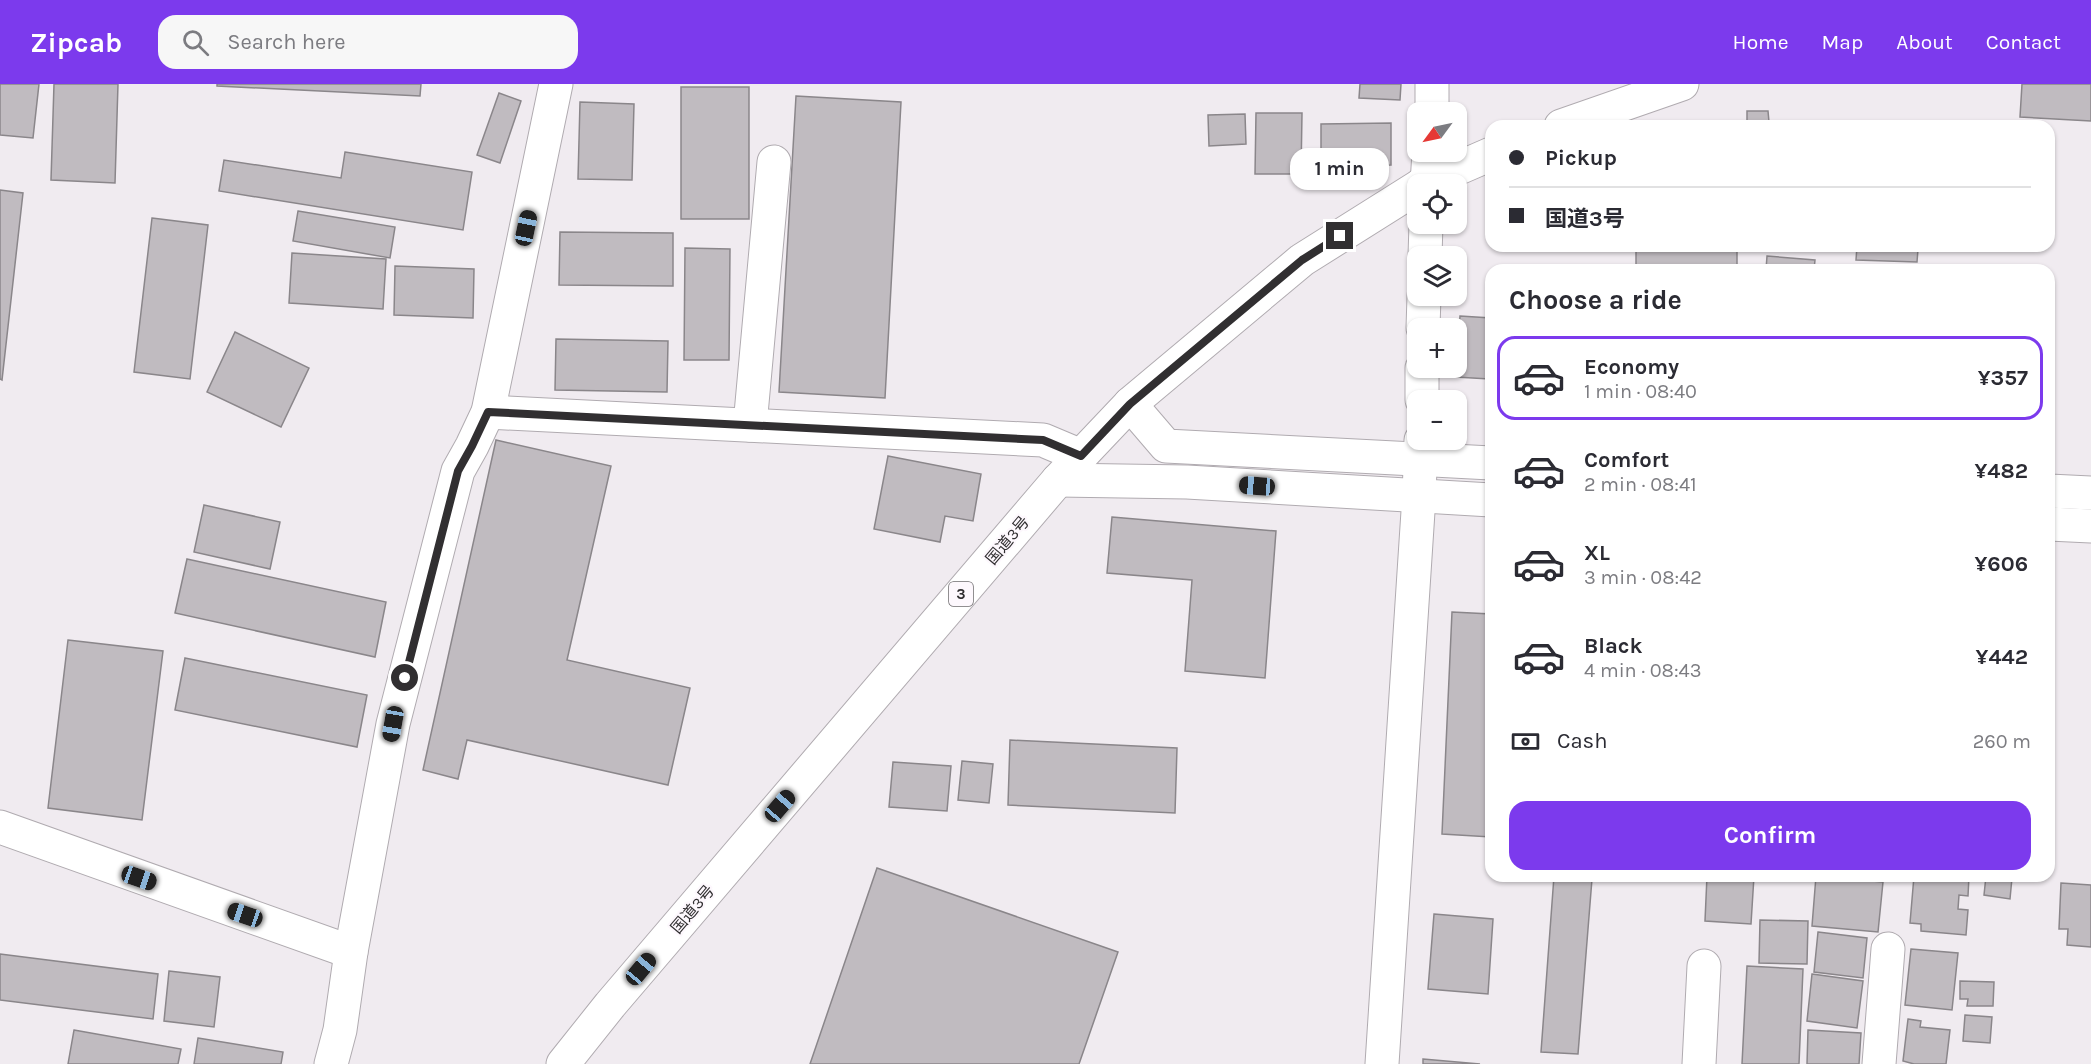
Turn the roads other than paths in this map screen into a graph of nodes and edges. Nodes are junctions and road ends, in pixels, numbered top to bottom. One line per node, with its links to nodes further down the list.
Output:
1 (556, 84): 11 (main road)
2 (1432, 84): 4 (main road)
3 (1682, 84): 5 (main road)
4 (1432, 102)
5 (1578, 120)
6 (1485, 156): 8 (main road, 国道3号 / 3)
7 (774, 162): 12 (main road)
8 (1435, 174)
9 (1407, 189): 10 (main road, 国道3号 / 3)
10 (1130, 404): 13 (main road); 16 (main road, 国道3号 / 3)
11 (488, 412): 12 (main road); 28 (main road)
12 (750, 425): 16 (main road)
13 (1166, 446): 14 (main road); 19 (main road)
14 (1407, 450)
15 (1420, 450): 17 (main road); 22 (main road)
16 (1081, 456): 18 (main road, 国道3号 / 3)
17 (1485, 462)
18 (1058, 480): 19 (main road); 31 (main road, 国道3号 / 3)
19 (1187, 482): 22 (main road)
20 (2055, 491): 21 (main road)
21 (2091, 493)
22 (1419, 496): 23 (main road); 32 (main road)
23 (1485, 500)
24 (2055, 524): 25 (main road)
25 (2091, 526)
26 (0, 827): 28 (main road)
27 (1888, 949): 34 (main road)
28 (351, 952): 30 (main road)
29 (1704, 966): 33 (main road)
30 (331, 1064)
31 (563, 1064)
32 (1382, 1064)
33 (1699, 1064)
34 (1879, 1064)

